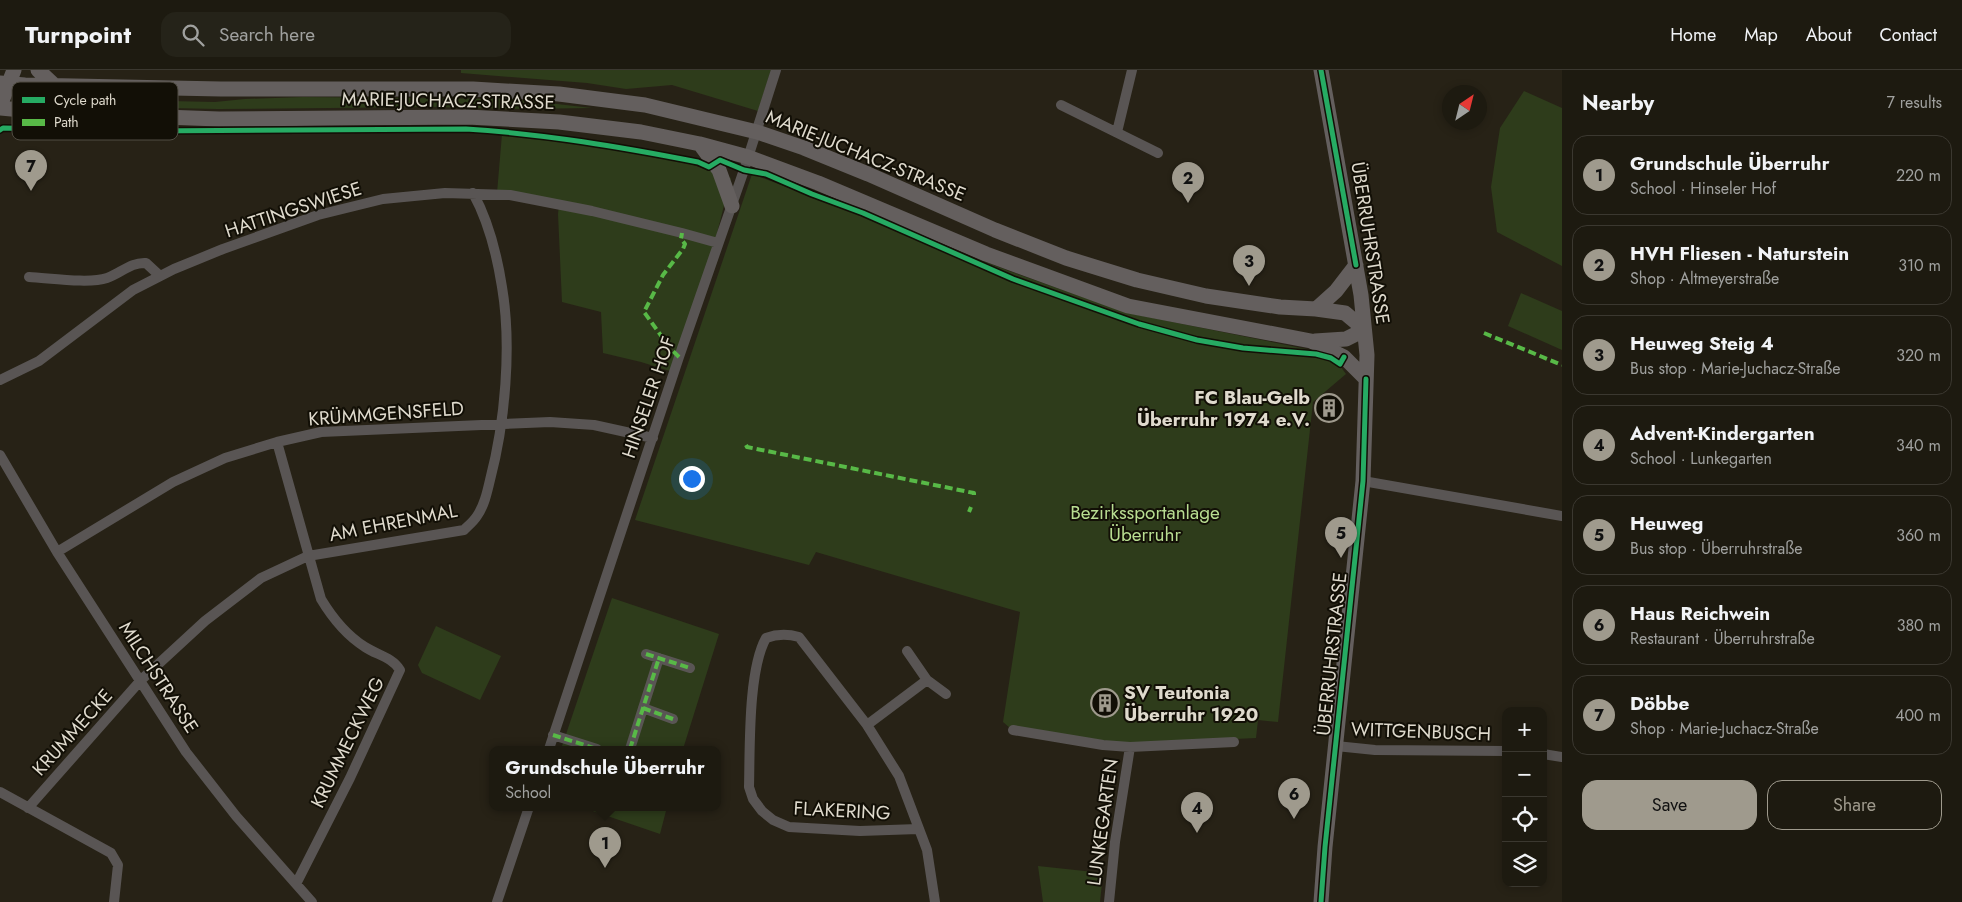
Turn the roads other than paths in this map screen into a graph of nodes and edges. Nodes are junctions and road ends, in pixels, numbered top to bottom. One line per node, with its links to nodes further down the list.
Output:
1 (38, 70): 7 (main road)
2 (776, 70): 12 (street, HINSELER HOF)
3 (1132, 70): 13 (street)
4 (1321, 70): 20 (main road, ÜBERRUHRSTRASSE)
5 (8, 79): 6 (main road, MARIE-JUCHACZ-STRASSE); 10 (main road)
6 (28, 82)
7 (50, 82)
8 (178, 88): 12 (main road, MARIE-JUCHACZ-STRASSE)
9 (1061, 105): 13 (street)
10 (0, 106)
11 (178, 118): 14 (main road, MARIE-JUCHACZ-STRASSE)
12 (757, 132): 16 (street, HINSELER HOF); 23 (main road, MARIE-JUCHACZ-STRASSE)
13 (1117, 132): 15 (street)
14 (700, 144): 16 (main road, MARIE-JUCHACZ-STRASSE); 18 (main road)
15 (1158, 153)
16 (748, 157): 18 (street, HINSELER HOF); 25 (main road, MARIE-JUCHACZ-STRASSE)
17 (473, 193): 19 (street, HATTINGSWIESE); 21 (street, HATTINGSWIESE); 28 (street, AM EHRENMAL)
18 (732, 206): 19 (street, HINSELER HOF)
19 (718, 243): 29 (street, HINSELER HOF)
20 (1356, 265): 23 (main road); 24 (main road, ÜBERRUHRSTRASSE)
21 (160, 276): 22 (street); 27 (street, HATTINGSWIESE)
22 (29, 277)
23 (1316, 308): 24 (main road, MARIE-JUCHACZ-STRASSE)
24 (1364, 329): 25 (main road, MARIE-JUCHACZ-STRASSE); 26 (main road, ÜBERRUHRSTRASSE)
25 (1311, 341): 26 (main road, MARIE-JUCHACZ-STRASSE)
26 (1366, 379): 32 (main road, ÜBERRUHRSTRASSE)
27 (0, 380)
28 (502, 424): 29 (street, KRÜMMGENSFELD); 30 (street, KRÜMMGENSFELD); 35 (street, AM EHRENMAL)
29 (653, 438): 47 (street, HINSELER HOF)
30 (277, 442): 34 (street, KRÜMMGENSFELD); 35 (street, KRUMMECKWEG)
31 (0, 455): 34 (street, MILCHSTRASSE)
32 (1363, 481): 33 (street); 52 (main road, ÜBERRUHRSTRASSE)
33 (1562, 516)
34 (57, 552): 40 (street, MILCHSTRASSE)
35 (308, 556): 40 (street, AM EHRENMAL); 61 (street, KRUMMECKWEG)
36 (907, 650): 41 (street)
37 (646, 654): 38 (street)
38 (659, 658): 39 (street); 43 (street)
39 (690, 668)
40 (141, 680): 58 (street, KRUMMECKE); 61 (street, MILCHSTRASSE)
41 (928, 680): 42 (street); 45 (street)
42 (946, 694)
43 (643, 708): 44 (street); 51 (street)
44 (673, 718)
45 (867, 725): 60 (street, FLAKERING); 60 (street, FLAKERING)
46 (1013, 730): 53 (street)
47 (554, 735): 49 (street, HINSELER HOF); 50 (street)
48 (1234, 742): 53 (street)
49 (550, 746)
50 (588, 746)
51 (631, 746)
52 (1336, 746): 54 (street, WITTGENBUSCH); 67 (main road, ÜBERRUHRSTRASSE)
53 (1130, 747): 66 (street, LUNKEGARTEN)
54 (1502, 751)
55 (1547, 755): 56 (street)
56 (1562, 757)
57 (0, 792): 58 (street)
58 (28, 808): 62 (street)
59 (528, 811): 64 (street)
60 (918, 829): 65 (street, FLAKERING)
61 (296, 884): 63 (street, MILCHSTRASSE)
62 (114, 902)
63 (312, 902)
64 (497, 902)
65 (936, 902)
66 (1109, 902)
67 (1321, 902)

